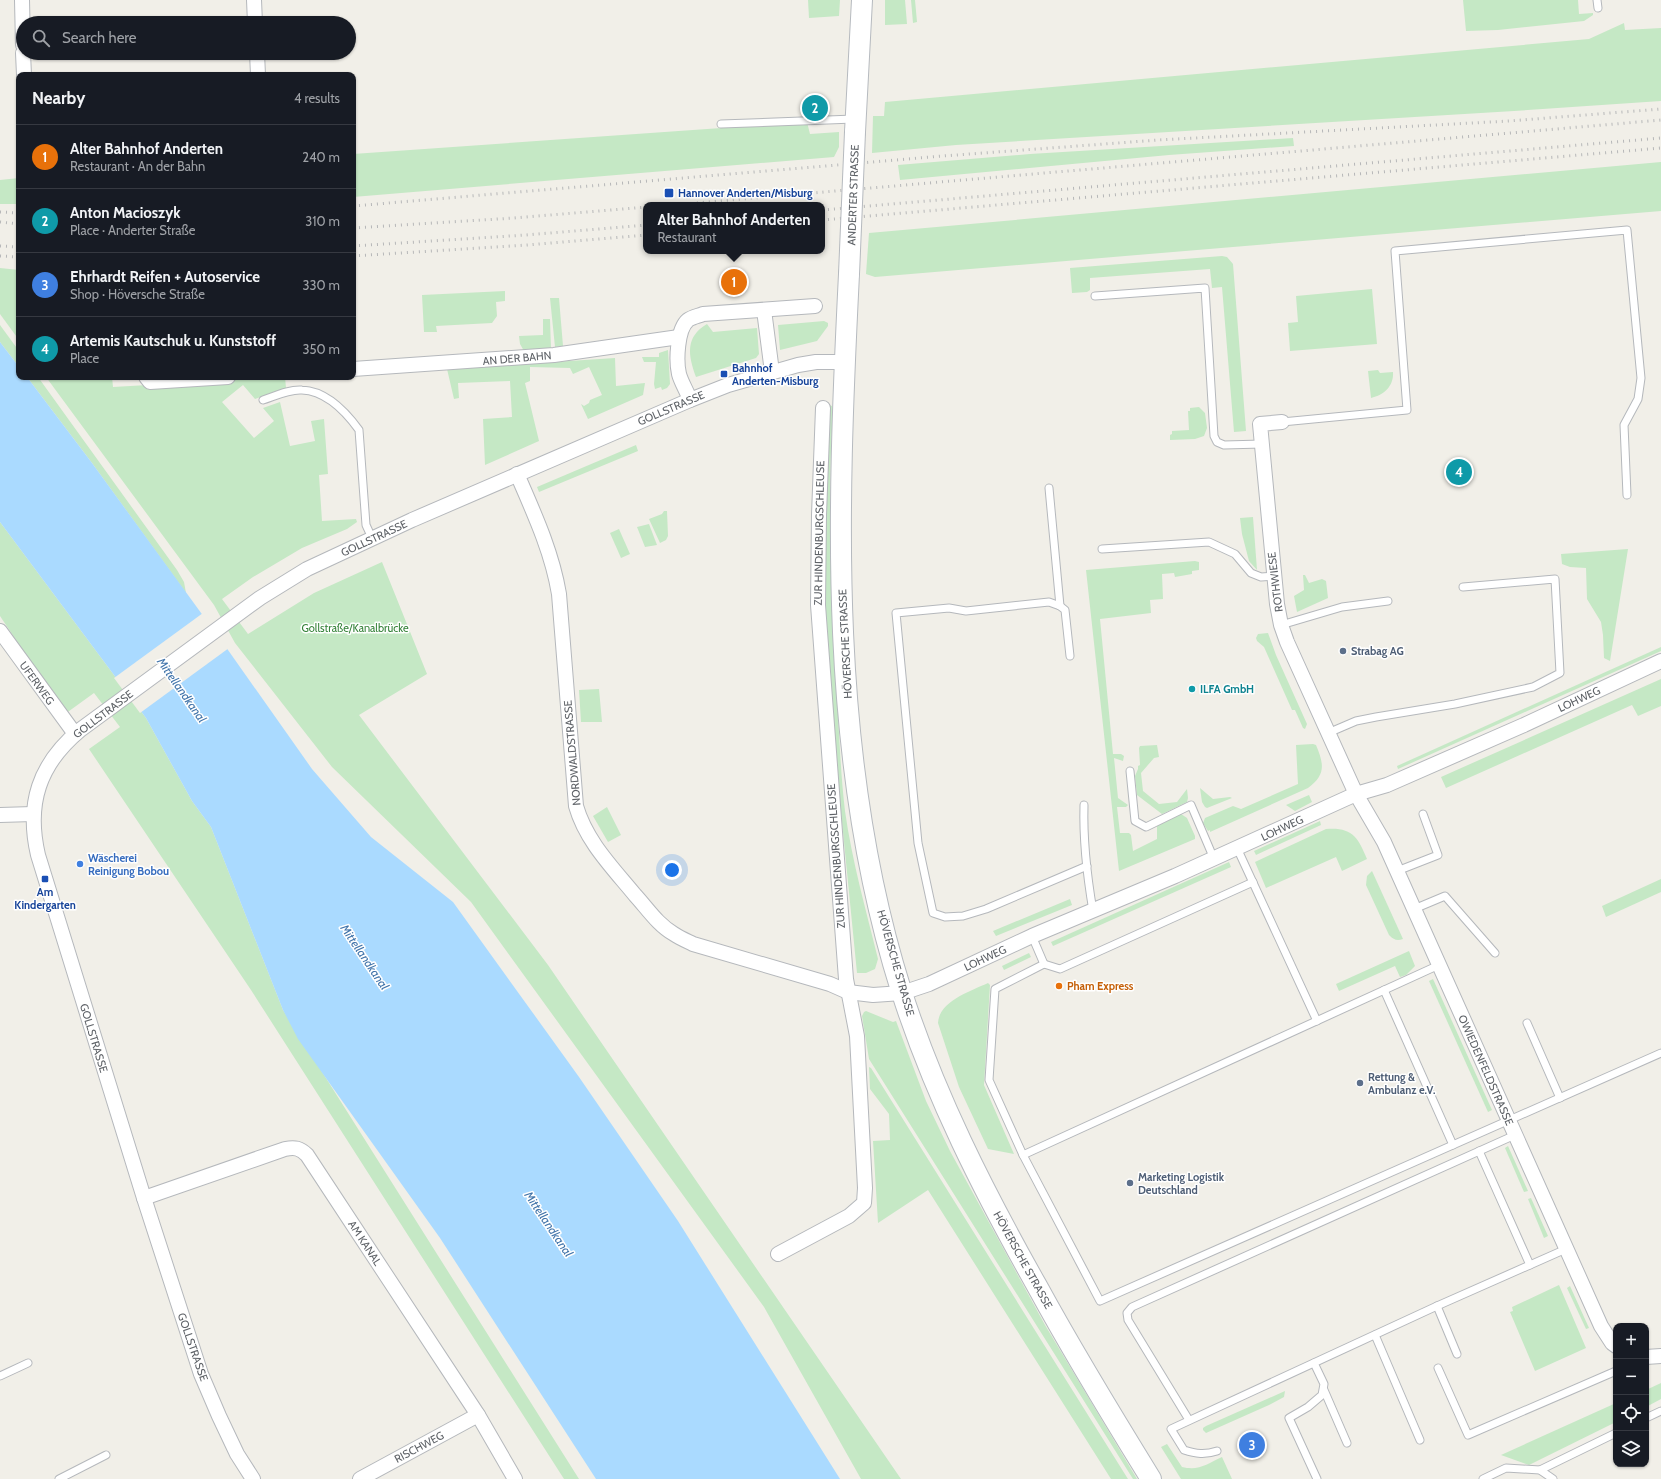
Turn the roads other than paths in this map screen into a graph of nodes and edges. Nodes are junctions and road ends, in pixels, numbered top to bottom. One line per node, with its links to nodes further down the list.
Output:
1 (22, 0): 6 (street)
2 (254, 0): 7 (street)
3 (862, 0): 13 (main road, ANDERTER STRASSE)
4 (1597, 0): 5 (lane)
5 (1598, 8)
6 (22, 16)
7 (255, 16)
8 (23, 60): 10 (street)
9 (257, 60): 11 (street)
10 (24, 72)
11 (258, 72)
12 (721, 124): 13 (lane)
13 (856, 126): 18 (main road, ANDERTER STRASSE, bridge)
14 (1095, 296): 28 (lane)
15 (814, 306): 16 (street)
16 (764, 310): 17 (street); 20 (street)
17 (679, 337): 19 (street, AN DER BAHN); 25 (street)
18 (845, 362): 20 (street, GOLLSTRASSE); 23 (main road, ANDERTER STRASSE)
19 (356, 369)
20 (772, 372): 25 (street, GOLLSTRASSE)
21 (148, 380): 22 (street)
22 (181, 380)
23 (844, 390): 63 (main road, HÖVERSCHE STRASSE)
24 (263, 400): 32 (lane)
25 (690, 400): 29 (street, GOLLSTRASSE)
26 (823, 408): 62 (street, ZUR HINDENBURGSCHLEUSE)
27 (1282, 422): 28 (street, ROTHWIESE); 31 (lane)
28 (1262, 444): 34 (street, ROTHWIESE)
29 (518, 474): 32 (street, GOLLSTRASSE); 62 (street, NORDWALDSTRASSE)
30 (1048, 488): 37 (lane)
31 (1626, 495)
32 (372, 538): 43 (street, GOLLSTRASSE)
33 (1102, 550): 34 (lane)
34 (1274, 576): 38 (street, ROTHWIESE)
35 (1463, 587): 42 (lane)
36 (1388, 601): 38 (lane)
37 (1060, 606): 40 (lane); 52 (lane)
38 (1281, 625): 42 (street, ROTHWIESE)
39 (0, 631): 43 (street, UFERWEG)
40 (1070, 656)
41 (1661, 661): 45 (street, LOHWEG)
42 (1328, 733): 45 (street, ROTHWIESE)
43 (75, 734): 47 (street, GOLLSTRASSE)
44 (1130, 771): 51 (lane)
45 (1356, 794): 50 (street, LOHWEG); 53 (street, OWIEDENFELDSTRASSE)
46 (1084, 805): 52 (lane)
47 (33, 814): 49 (street); 73 (street, GOLLSTRASSE)
48 (1424, 814): 53 (lane)
49 (0, 815)
50 (1237, 848): 51 (street, LOHWEG); 54 (lane)
51 (1214, 859): 56 (street, LOHWEG)
52 (1087, 866): 56 (lane)
53 (1397, 871): 55 (street, OWIEDENFELDSTRASSE)
54 (1253, 882): 59 (lane); 64 (lane)
55 (1414, 909): 58 (lane); 60 (street, OWIEDENFELDSTRASSE)
56 (1093, 912): 57 (street, LOHWEG)
57 (1032, 936): 59 (lane); 63 (street, LOHWEG)
58 (1495, 953)
59 (1044, 964): 72 (lane)
60 (1439, 965): 61 (lane); 68 (street, OWIEDENFELDSTRASSE)
61 (1384, 990): 64 (lane); 70 (lane)
62 (848, 992): 63 (street, NORDWALDSTRASSE); 75 (street, ZUR HINDENBURGSCHLEUSE)
63 (902, 993): 103 (main road, HÖVERSCHE STRASSE)
64 (1317, 1021): 72 (lane)
65 (1527, 1023): 67 (lane)
66 (1661, 1053): 67 (lane)
67 (1560, 1098): 68 (lane)
68 (1509, 1120): 69 (street, OWIEDENFELDSTRASSE); 70 (lane)
69 (1515, 1135): 71 (lane); 74 (street, OWIEDENFELDSTRASSE)
70 (1453, 1145): 72 (lane)
71 (1479, 1151): 76 (lane); 92 (lane)
72 (1023, 1155)
73 (144, 1198): 90 (street, AM KANAL); 100 (street, GOLLSTRASSE)
74 (1566, 1249): 76 (lane); 79 (street, OWIEDENFELDSTRASSE)
75 (778, 1254)
76 (1530, 1265): 77 (lane)
77 (1437, 1306): 78 (lane); 80 (lane)
78 (1375, 1335): 84 (lane); 94 (lane)
79 (1613, 1344)
80 (1457, 1354)
81 (1661, 1356): 82 (street)
82 (1649, 1357)
83 (28, 1363): 87 (lane)
84 (1314, 1363): 88 (lane); 92 (lane)
85 (1438, 1368): 86 (lane)
86 (1613, 1372)
87 (0, 1376)
88 (1324, 1390): 95 (lane); 104 (lane)
89 (1661, 1411): 91 (lane)
90 (478, 1415): 101 (street, RISCHWEG); 102 (street, AM KANAL)
91 (1649, 1417)
92 (1189, 1420): 96 (lane)
93 (1613, 1434): 98 (lane)
94 (1420, 1440)
95 (1347, 1443)
96 (1217, 1451)
97 (106, 1455): 99 (lane)
98 (1540, 1470): 105 (lane); 106 (lane)
99 (59, 1479)
100 (253, 1479)
101 (360, 1479)
102 (515, 1479)
103 (1151, 1479)
104 (1317, 1479)
105 (1483, 1479)
106 (1553, 1479)

